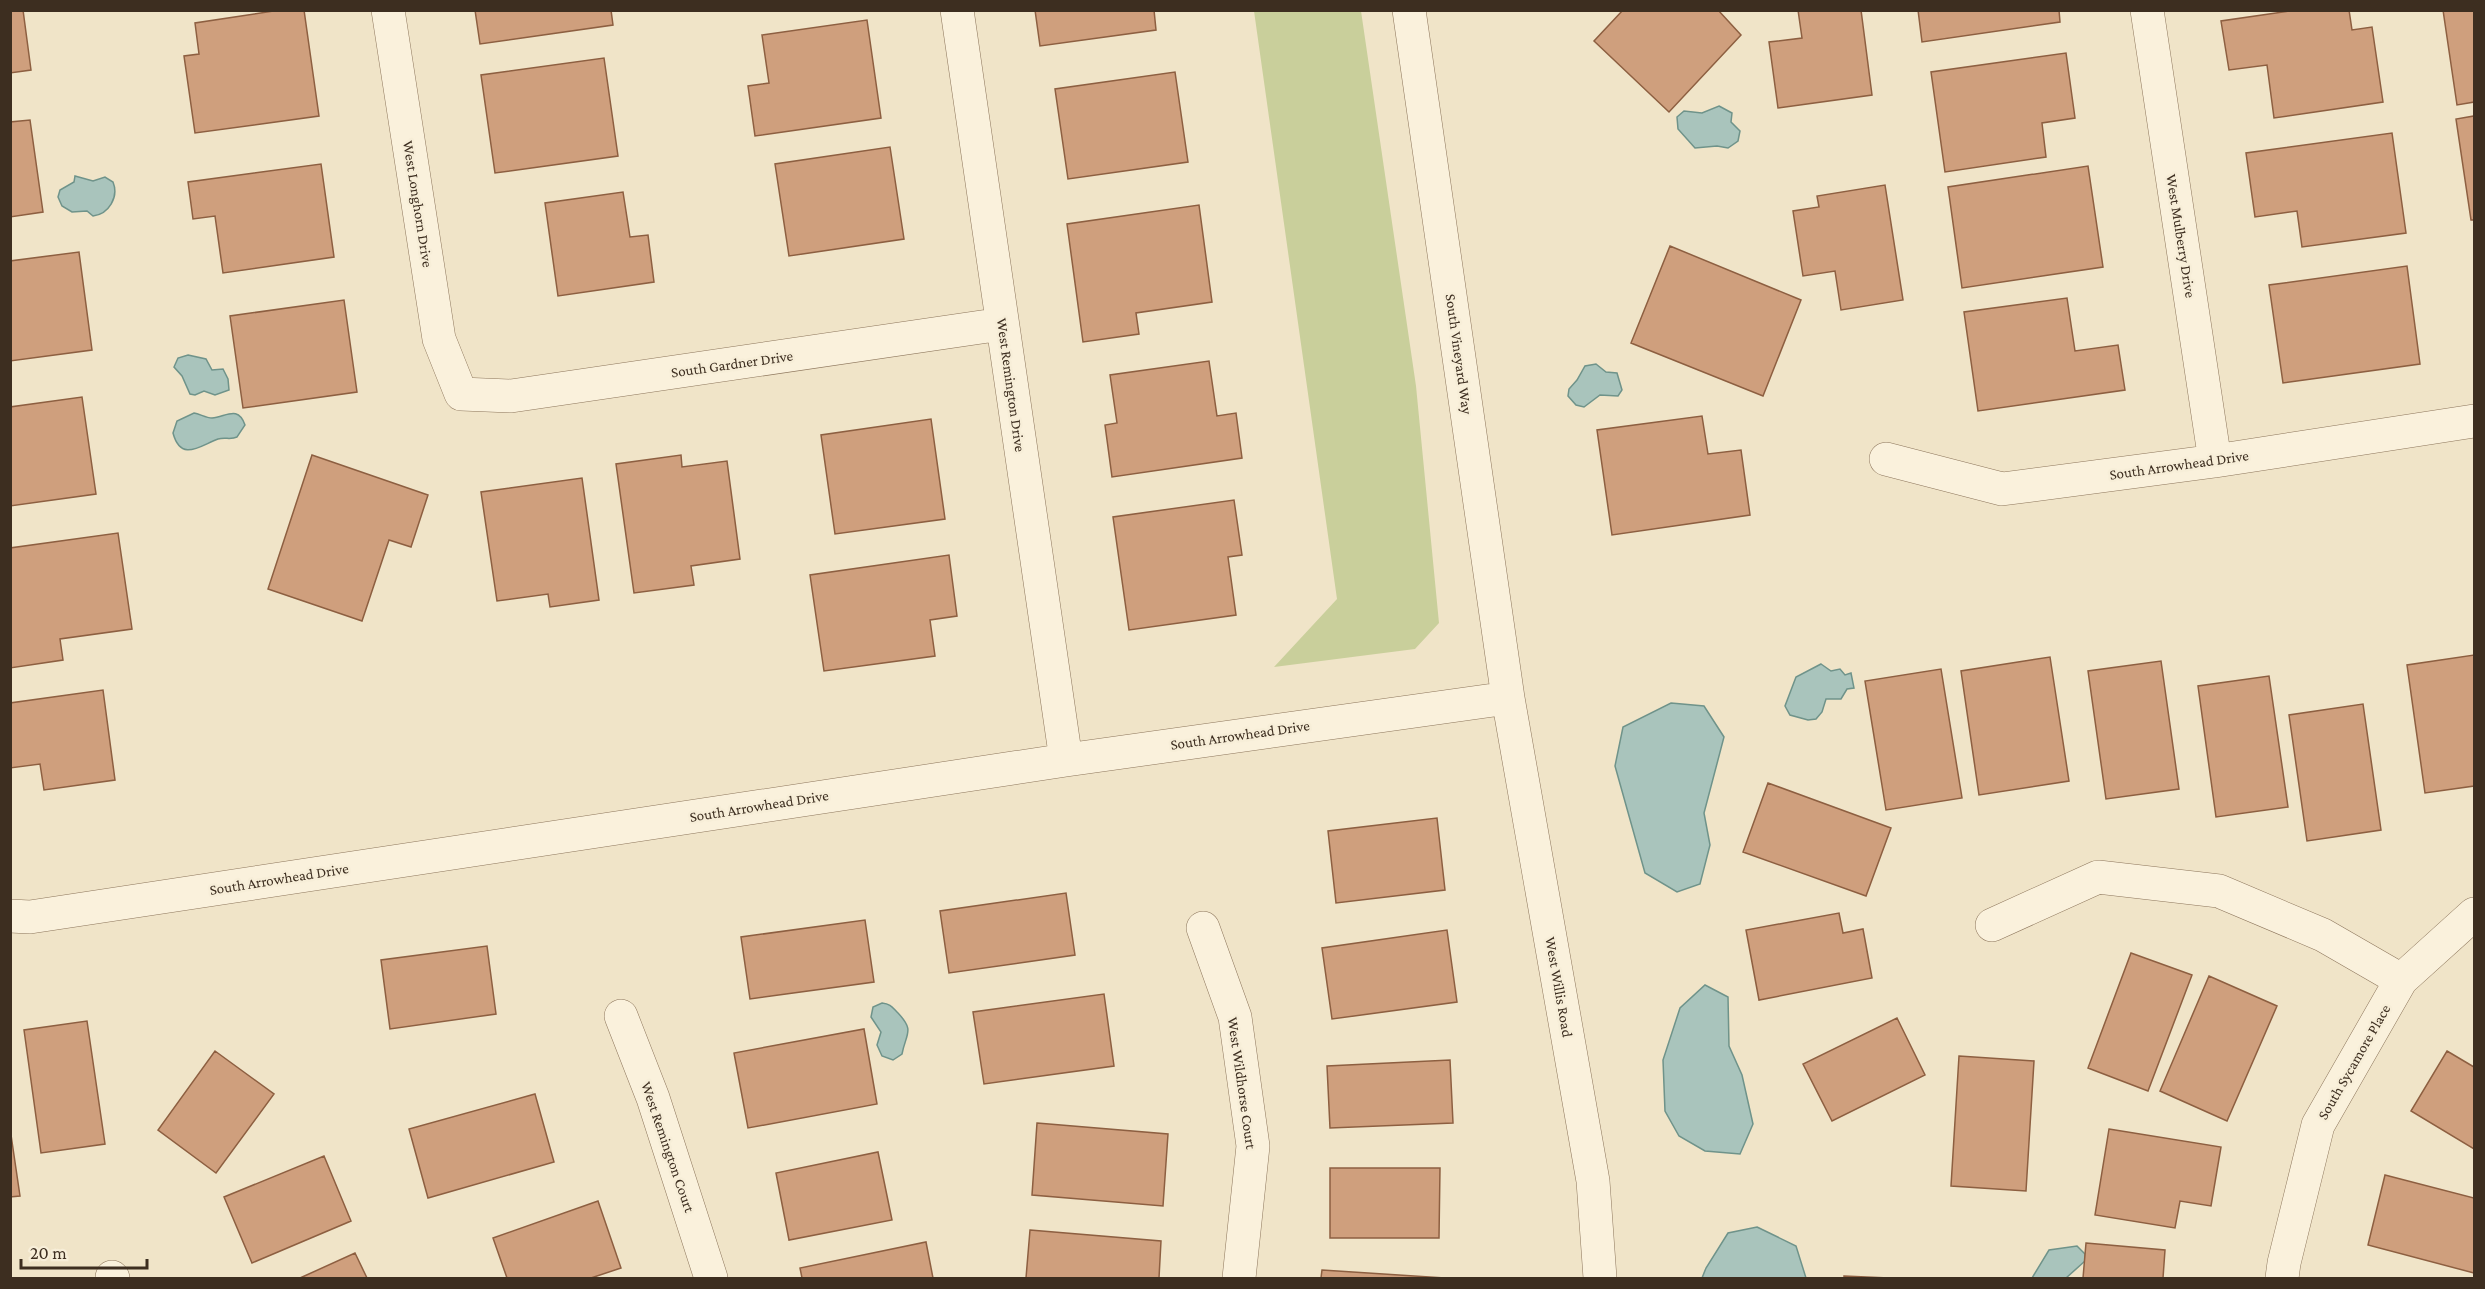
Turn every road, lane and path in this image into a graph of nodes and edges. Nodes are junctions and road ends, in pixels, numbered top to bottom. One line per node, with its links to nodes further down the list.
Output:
1 (388, 10): 6 (street, West Longhorn Drive)
2 (957, 10): 5 (street, West Remington Drive)
3 (1409, 10): 10 (street, South Vineyard Way)
4 (2147, 10): 9 (street, West Mulberry Drive)
5 (1002, 324): 6 (street, South Gardner Drive); 11 (street, West Remington Drive)
6 (461, 394)
7 (2475, 421): 9 (street, South Arrowhead Drive)
8 (1886, 459): 9 (street, South Arrowhead Drive)
9 (2215, 461)
10 (1509, 698): 11 (street, South Arrowhead Drive); 20 (street, West Willis Road)
11 (1066, 760): 13 (street, South Arrowhead Drive)
12 (2475, 914): 16 (street, South Sycamore Place)
13 (10, 916)
14 (1992, 925): 16 (street)
15 (1203, 928): 19 (street, West Wildhorse Court)
16 (2401, 980): 21 (street, South Sycamore Place)
17 (621, 1016): 18 (street, West Remington Court)
18 (711, 1278)
19 (1239, 1278)
20 (1600, 1278)
21 (2282, 1278)

